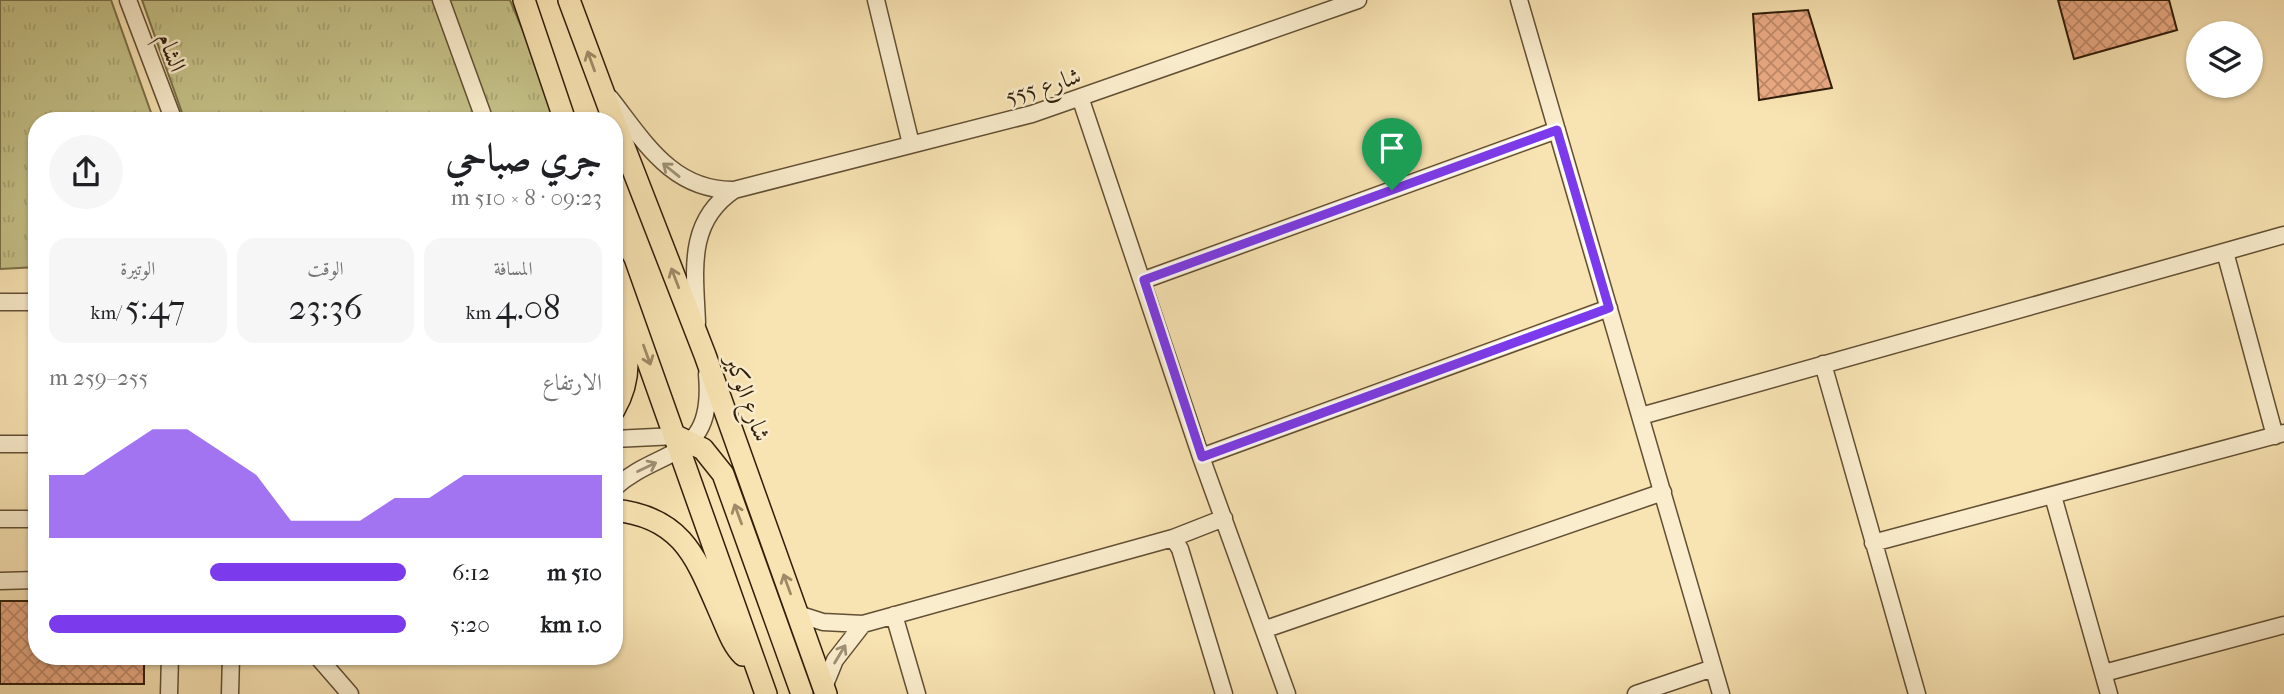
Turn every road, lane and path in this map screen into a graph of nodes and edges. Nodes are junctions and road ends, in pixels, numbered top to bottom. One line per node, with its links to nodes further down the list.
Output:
1 (128, 0): 11 (street, الشام)
2 (441, 0): 12 (street)
3 (524, 0): 13 (main road)
4 (569, 0): 9 (main road, شارع الوكير, one-way to 4)
5 (876, 0): 19 (street)
6 (1358, 0): 8 (street, شارع 555)
7 (1519, 0): 17 (street)
8 (1327, 5): 10 (street, شارع 555)
9 (601, 87): 14 (main road, شارع الوكير); 15 (street, شارع 555, one-way to 9)
10 (1081, 100): 19 (street, شارع 555); 23 (street)
11 (171, 112)
12 (482, 112)
13 (562, 112)
14 (611, 112)
15 (621, 112)
16 (623, 115): 20 (street, شارع 555, one-way to 16)
17 (1557, 130): 23 (street); 27 (street)
18 (623, 144): 29 (main road, شارع الوكير, one-way to 18)
19 (911, 144): 20 (street, شارع 555)
20 (734, 190): 29 (street, شارع 555)
21 (2284, 235): 22 (street)
22 (2225, 252): 30 (street); 33 (street)
23 (1144, 280): 38 (street)
24 (623, 291): 35 (main road, one-way to 35)
25 (0, 302): 26 (street)
26 (28, 302)
27 (1609, 308): 32 (street); 38 (street)
28 (623, 338): 31 (main road)
29 (701, 345): 35 (street, شارع 555); 50 (main road, شارع الوكير, one-way to 29)
30 (1823, 364): 32 (street); 47 (street)
31 (623, 389)
32 (1641, 416): 40 (street)
33 (2280, 435): 41 (street)
34 (623, 440): 35 (street)
35 (683, 443): 39 (street, one-way to 35); 55 (main road); 66 (main road, one-way to 35)
36 (0, 444): 37 (street)
37 (28, 444)
38 (1202, 457): 43 (street)
39 (623, 482)
40 (1663, 492): 54 (street); 59 (street)
41 (2053, 496): 47 (street); 60 (street)
42 (623, 512): 55 (main road)
43 (1224, 518): 46 (street); 54 (street)
44 (0, 519): 45 (street)
45 (28, 519)
46 (1173, 538): 51 (street); 68 (street)
47 (1873, 543): 72 (street)
48 (28, 580): 49 (street)
49 (0, 581)
50 (798, 614): 52 (street); 61 (main road, شارع الوكير)
51 (894, 615): 52 (street); 67 (street)
52 (863, 624): 61 (street, one-way to 52)
53 (2284, 625): 60 (street)
54 (1266, 629): 69 (street)
55 (755, 662): 65 (main road)
56 (170, 665): 62 (street)
57 (231, 665): 63 (street)
58 (325, 665): 64 (street)
59 (1713, 668): 70 (street); 71 (street)
60 (2104, 673): 73 (street)
61 (825, 691)
62 (169, 694)
63 (230, 694)
64 (350, 694)
65 (766, 694)
66 (802, 694)
67 (917, 694)
68 (1224, 694)
69 (1287, 694)
70 (1636, 694)
71 (1721, 694)
72 (1917, 694)
73 (2109, 694)

